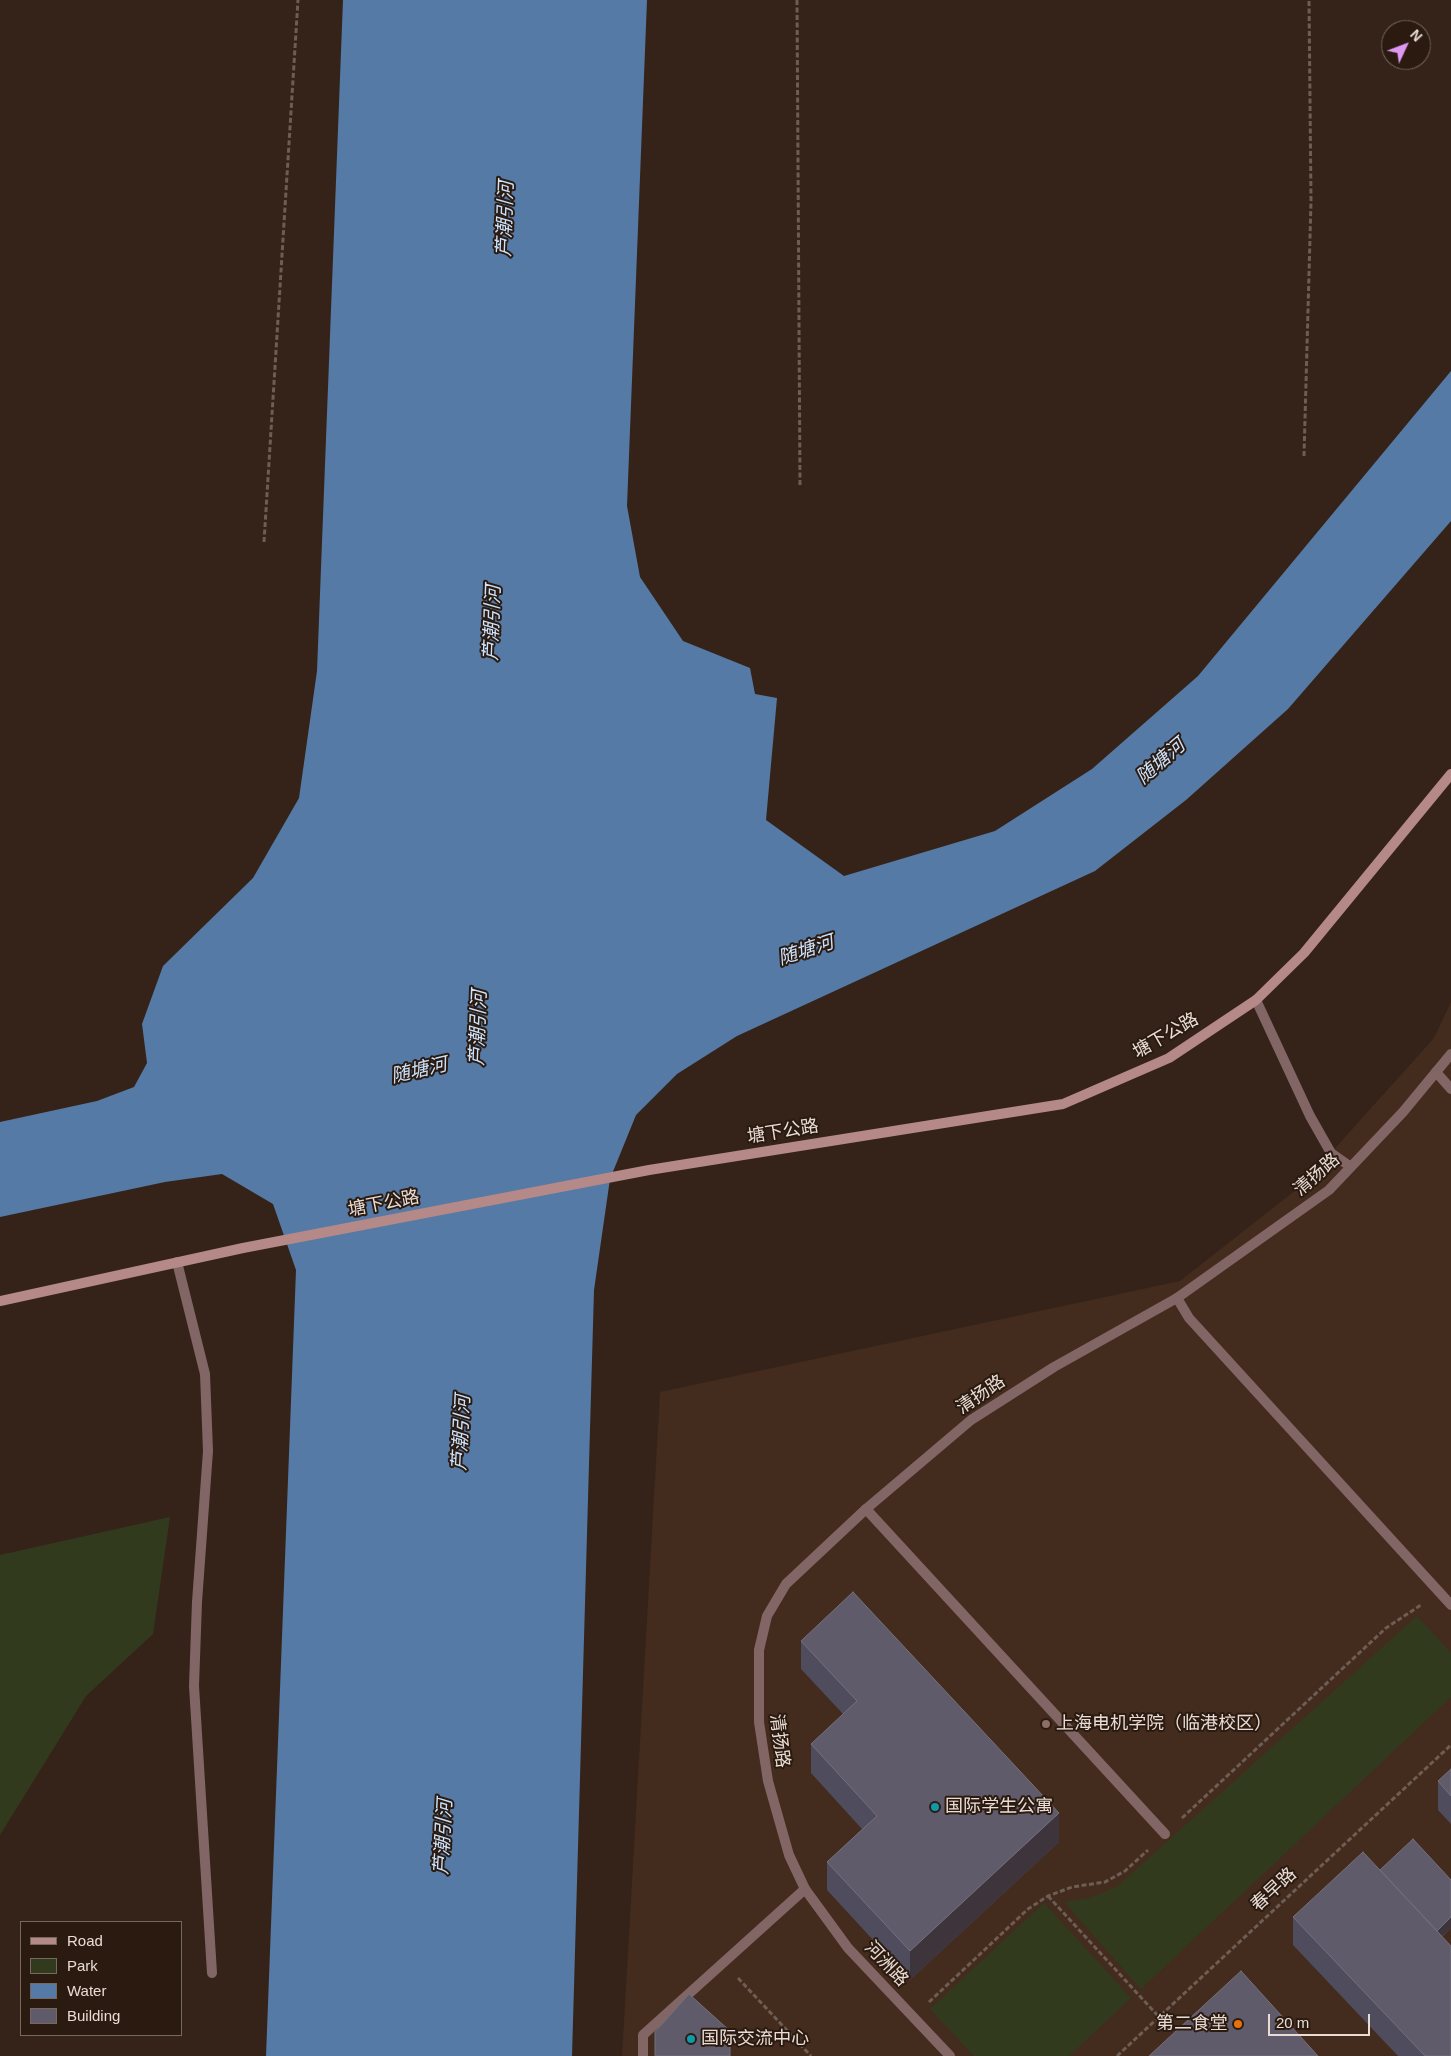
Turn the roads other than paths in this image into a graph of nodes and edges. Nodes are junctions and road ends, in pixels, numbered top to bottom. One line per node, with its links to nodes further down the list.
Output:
1 (1451, 774): 2 (main road, 塘下公路)
2 (1256, 1000): 6 (street); 7 (main road, 塘下公路)
3 (1451, 1054): 4 (street, 清扬路)
4 (1436, 1072): 5 (street); 6 (street, 清扬路)
5 (1451, 1088)
6 (1351, 1167): 8 (street, 清扬路)
7 (177, 1262): 9 (main road, 塘下公路); 14 (street)
8 (1177, 1298): 10 (street, 清扬路); 11 (street)
9 (0, 1301)
10 (866, 1509): 12 (street); 13 (street, 清扬路)
11 (1451, 1605)
12 (1165, 1834)
13 (805, 1888): 15 (street); 16 (street, 河洲路)
14 (212, 1973)
15 (643, 2056)
16 (950, 2056)

